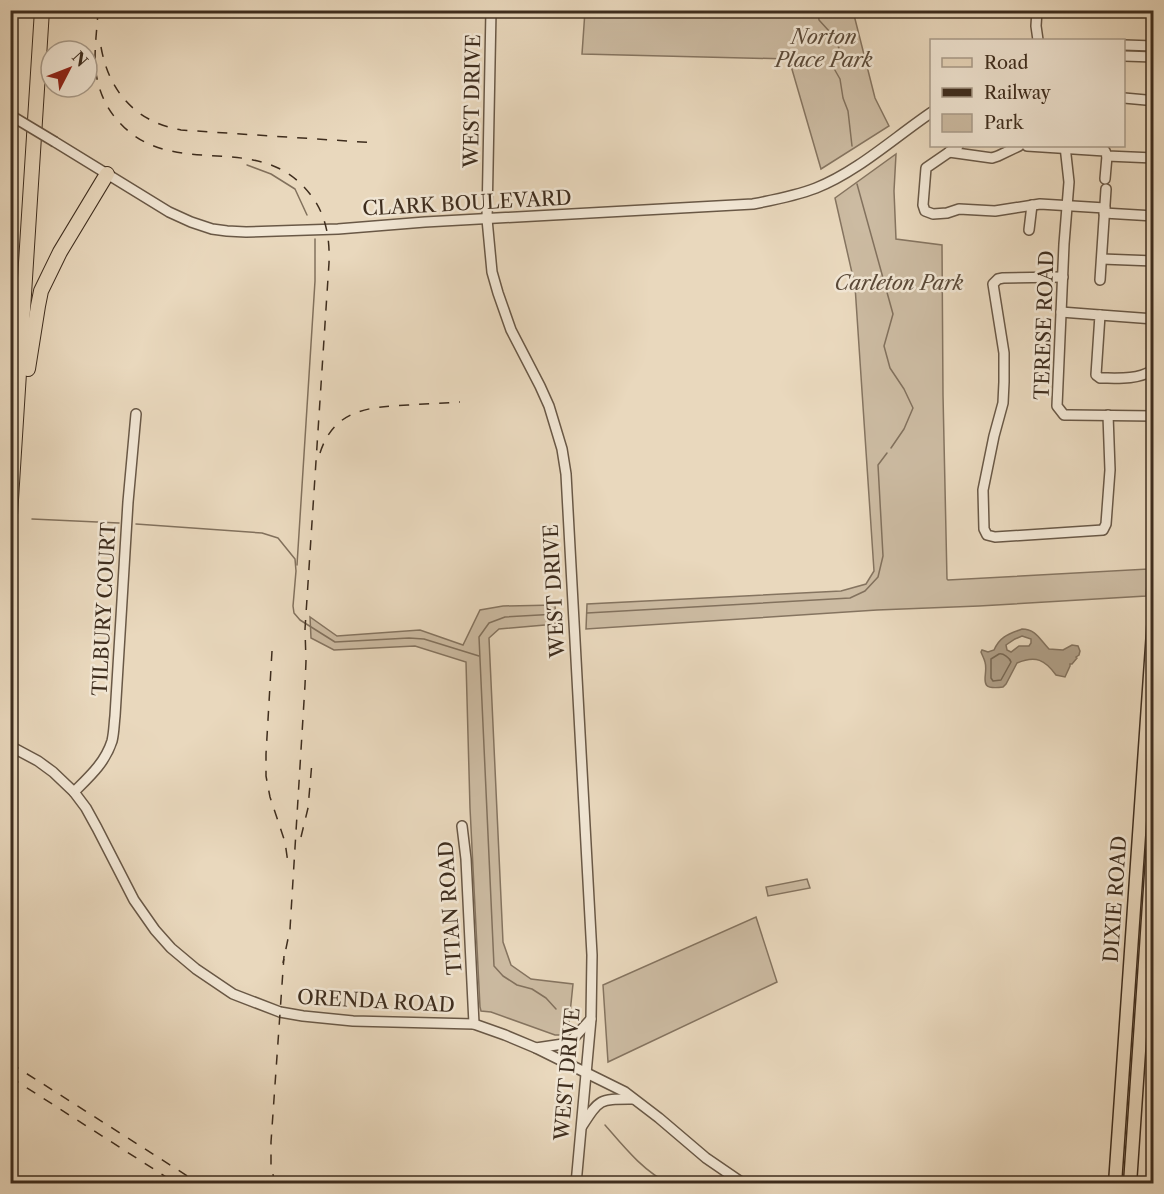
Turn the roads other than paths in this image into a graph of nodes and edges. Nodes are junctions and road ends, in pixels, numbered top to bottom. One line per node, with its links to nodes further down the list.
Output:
1 (42, 10): 38 (highway)
2 (491, 10): 25 (street, WEST DRIVE)
3 (1037, 10): 4 (street)
4 (1038, 39)
5 (1125, 45): 6 (street)
6 (1154, 46)
7 (1125, 56): 8 (street)
8 (1154, 57)
9 (1125, 98): 10 (street)
10 (1154, 102)
11 (930, 113): 25 (street, CLARK BOULEVARD)
12 (10, 115): 20 (street, CLARK BOULEVARD, bridge)
13 (956, 147): 18 (street)
14 (1017, 147): 18 (street)
15 (1065, 147): 22 (street, TERESE ROAD)
16 (1073, 147): 17 (street)
17 (1106, 151): 19 (street); 23 (street)
18 (949, 152): 21 (street)
19 (1154, 158)
20 (107, 174): 25 (street, CLARK BOULEVARD); 38 (highway)
21 (1032, 205): 22 (street); 26 (street)
22 (1067, 206): 23 (street); 29 (street, TERESE ROAD)
23 (1105, 210): 24 (street); 27 (street)
24 (1154, 216)
25 (487, 219): 46 (street, WEST DRIVE)
26 (1029, 230)
27 (1102, 259): 28 (street); 30 (street)
28 (1154, 261)
29 (1063, 277): 31 (street, TERESE ROAD); 36 (street)
30 (1101, 280)
31 (1061, 312): 32 (street); 36 (street, TERESE ROAD)
32 (1100, 315): 33 (street); 34 (street)
33 (1154, 319)
34 (1154, 360)
35 (136, 414): 43 (street, TILBURY COURT)
36 (1108, 416): 37 (street, TERESE ROAD)
37 (1154, 416)
38 (17, 421): 39 (highway)
39 (10, 514)
40 (1154, 617): 41 (main road, DIXIE ROAD)
41 (1150, 732): 54 (main road, DIXIE ROAD)
42 (10, 746): 43 (street, ORENDA ROAD)
43 (74, 792): 47 (street, ORENDA ROAD)
44 (462, 826): 47 (street, TITAN ROAD)
45 (1154, 830): 55 (main road, DIXIE ROAD)
46 (591, 1019): 48 (street); 49 (street, WEST DRIVE)
47 (474, 1024): 48 (street, ORENDA ROAD)
48 (536, 1048): 49 (street, ORENDA ROAD)
49 (586, 1073): 50 (street, ORENDA ROAD); 51 (street, WEST DRIVE)
50 (634, 1099): 51 (street); 53 (street, ORENDA ROAD)
51 (581, 1128): 52 (street, WEST DRIVE)
52 (576, 1184)
53 (744, 1184)
54 (1115, 1184)
55 (1130, 1184)

